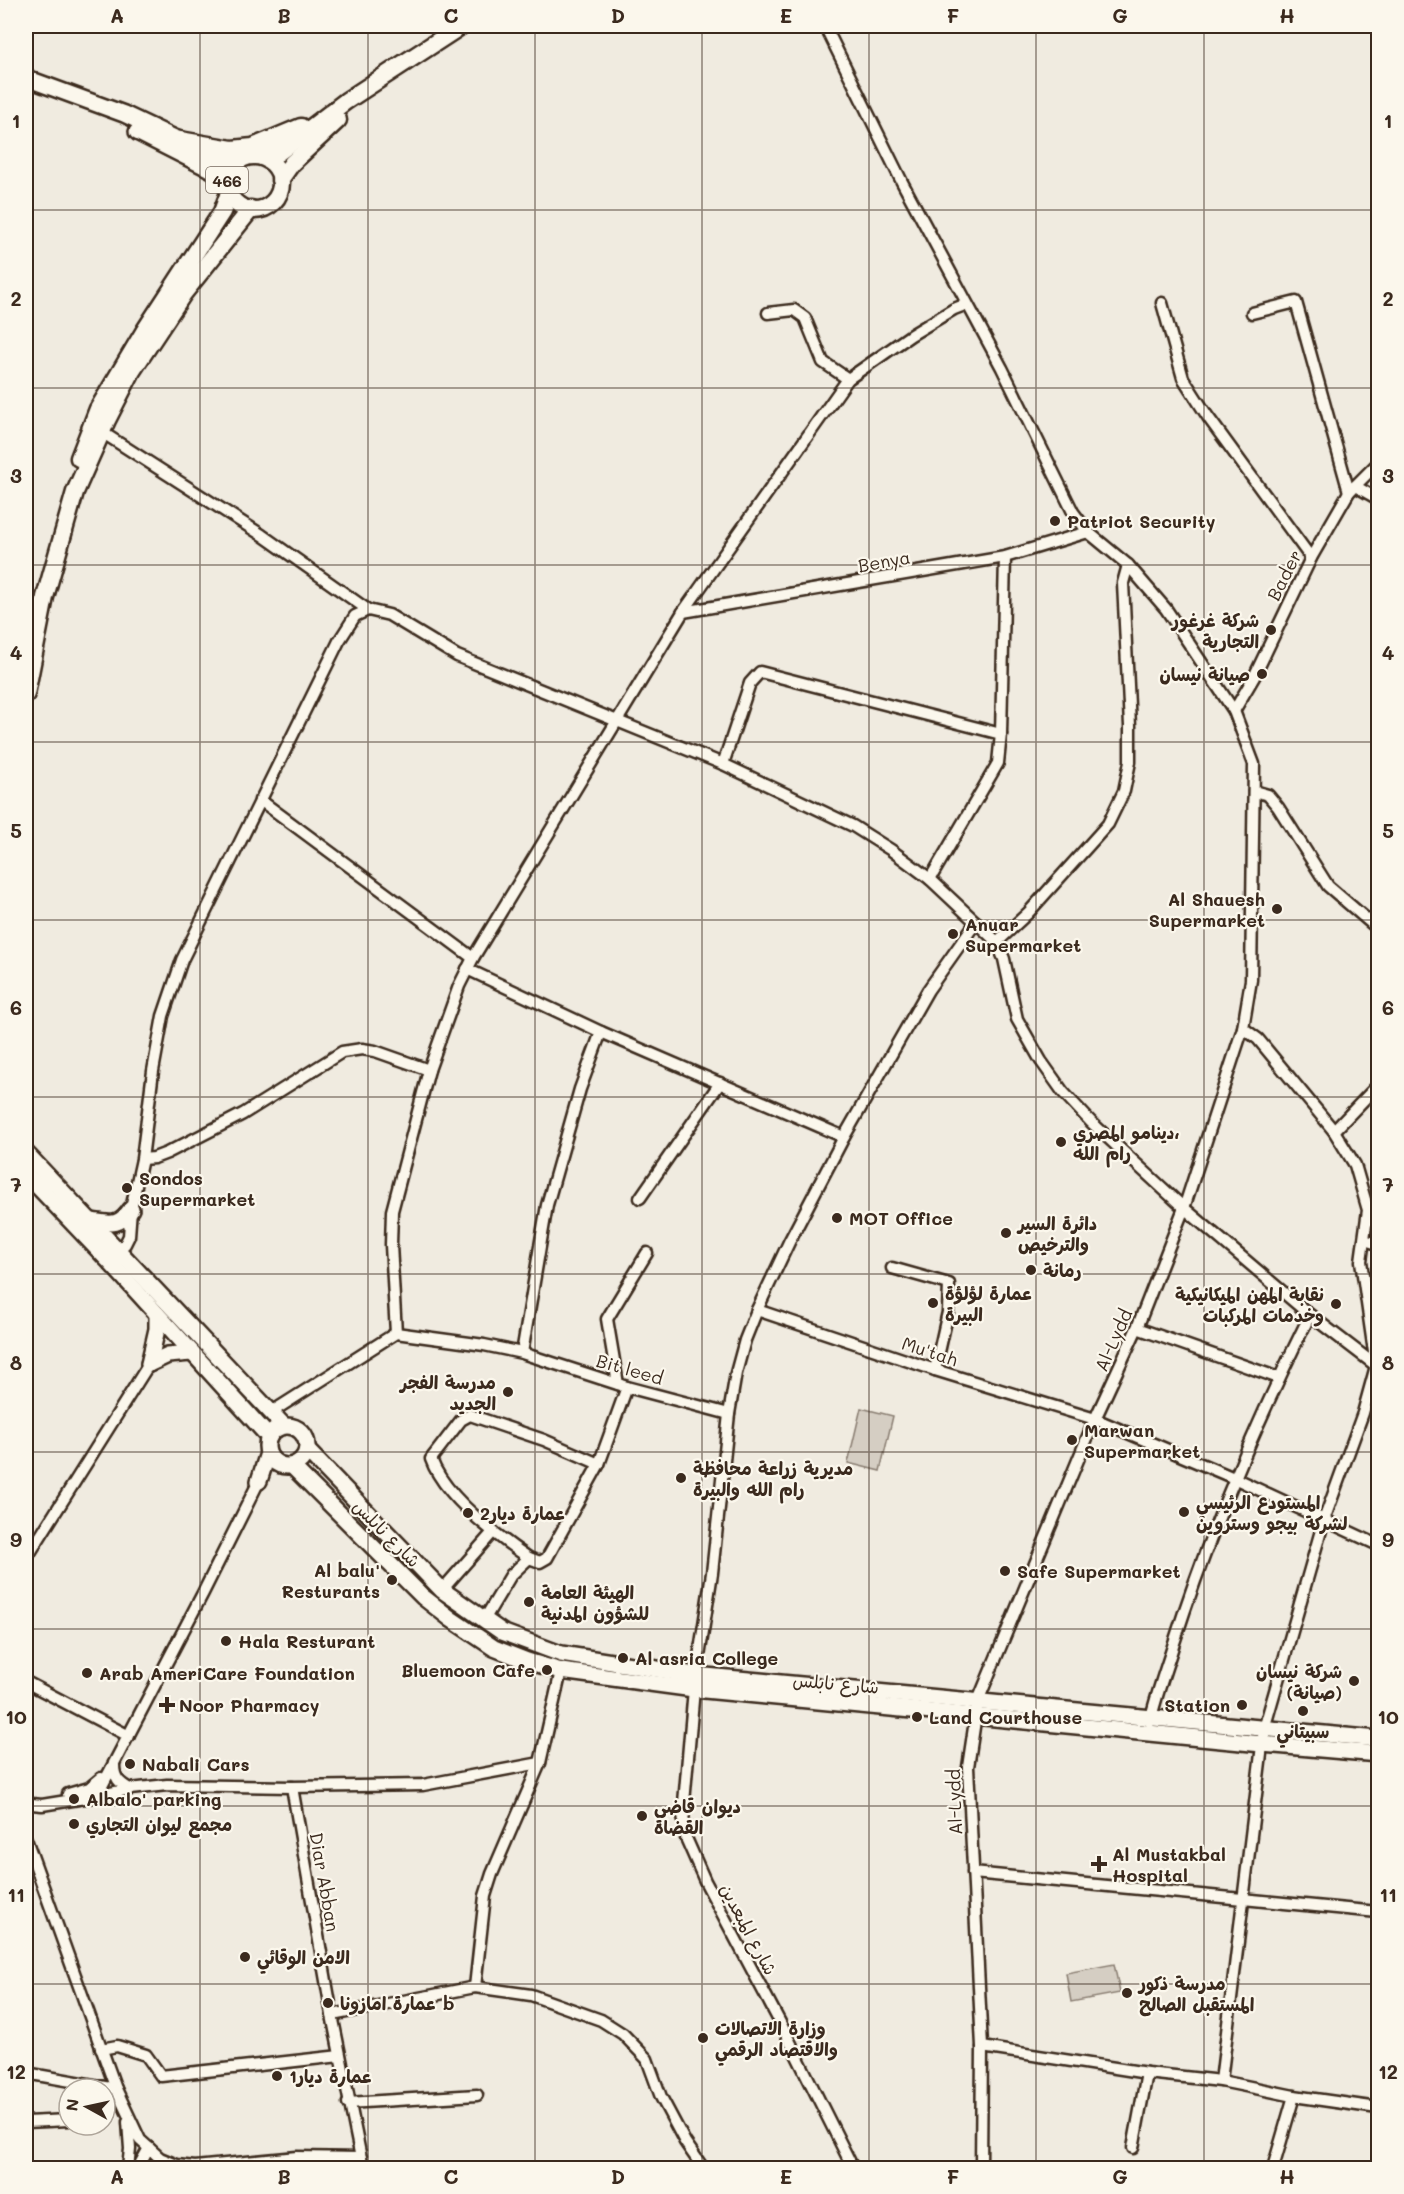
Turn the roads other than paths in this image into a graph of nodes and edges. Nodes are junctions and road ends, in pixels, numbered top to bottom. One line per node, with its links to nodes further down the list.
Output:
1 (461, 26): 3 (main road, 466)
2 (825, 26): 14 (street, Al-Lydd)
3 (387, 75): 6 (main road, 466); 10 (main road, 466)
4 (26, 78): 7 (main road)
5 (26, 88): 11 (main road)
6 (326, 116): 7 (main road); 8 (main road, 466)
7 (174, 139): 9 (main road)
8 (262, 157): 9 (main road, 466); 10 (main road, 466)
9 (240, 160): 11 (main road, 466)
10 (280, 180): 12 (main road, 466)
11 (228, 190): 12 (main road, 466); 18 (main road)
12 (251, 209): 18 (main road)
13 (1162, 303): 24 (street)
14 (967, 304): 17 (street); 22 (street, Al-Lydd)
15 (768, 313): 17 (street)
16 (1252, 313): 20 (street)
17 (848, 379): 27 (street)
18 (97, 429): 26 (street); 28 (main road); 29 (main road)
19 (1378, 463): 20 (street, Bader)
20 (1352, 489): 21 (street); 24 (street, Bader)
21 (1378, 499)
22 (1088, 532): 23 (street, Benya); 25 (street, Al-Lydd)
23 (1005, 557): 27 (street, Benya); 32 (street)
24 (1311, 558): 30 (street, Bader)
25 (1128, 565): 30 (street, Al-Lydd); 39 (street)
26 (368, 610): 31 (street); 35 (street)
27 (683, 612): 31 (street)
28 (26, 660)
29 (26, 694)
30 (1234, 711): 34 (street, Al-Lydd)
31 (617, 721): 33 (street); 40 (street)
32 (1000, 734): 33 (street); 36 (street)
33 (723, 764): 36 (street)
34 (1254, 791): 38 (street); 42 (street, Al-Lydd)
35 (260, 800): 40 (street); 50 (street)
36 (930, 879): 37 (street)
37 (976, 922): 39 (street); 48 (street, شارع المبعدين)
38 (1378, 929)
39 (997, 942): 53 (street)
40 (473, 958): 41 (street)
41 (467, 969): 43 (street); 44 (street)
42 (1243, 1028): 47 (street); 53 (street, Al-Lydd)
43 (601, 1032): 45 (street); 67 (street)
44 (429, 1070): 50 (street); 65 (street)
45 (720, 1083): 48 (street); 52 (street)
46 (1378, 1085): 47 (street)
47 (1335, 1131): 56 (street)
48 (844, 1137): 61 (street, شارع المبعدين)
49 (26, 1153): 55 (main road)
50 (142, 1158): 54 (street)
51 (26, 1174): 59 (main road)
52 (640, 1198)
53 (1184, 1208): 63 (street); 64 (street, Al-Lydd)
54 (131, 1209): 55 (main road); 59 (street)
55 (91, 1221): 59 (main road)
56 (1364, 1240): 57 (street); 69 (street)
57 (1378, 1244)
58 (647, 1253): 72 (street)
59 (113, 1255): 62 (main road); 73 (main road)
60 (892, 1268): 70 (street)
61 (757, 1310): 70 (street, Mu'tah); 74 (street, شارع المبعدين)
62 (157, 1314): 66 (main road); 68 (main road)
63 (1310, 1315): 69 (street); 71 (street)
64 (1137, 1328): 71 (street); 75 (street, Al-Lydd)
65 (396, 1333): 67 (street, Bit leed); 73 (street)
66 (191, 1353): 68 (main road); 77 (main road)
67 (522, 1353): 72 (street, Bit leed)
68 (149, 1364): 86 (street)
69 (1377, 1366): 83 (street)
70 (935, 1370): 75 (street, Mu'tah)
71 (1279, 1378): 81 (street)
72 (623, 1385): 74 (street, Bit leed); 79 (street)
73 (270, 1413): 76 (main road)
74 (729, 1414): 92 (street, شارع المبعدين)
75 (1095, 1419): 81 (street, Mu'tah); 93 (street, Al-Lydd)
76 (284, 1426): 77 (main road); 78 (main road)
77 (268, 1445): 80 (main road); 82 (main road)
78 (307, 1450): 80 (main road); 88 (main road, شارع نابلس)
79 (599, 1464): 84 (street); 87 (street)
80 (287, 1466): 82 (main road); 90 (main road, شارع نابلس)
81 (1234, 1478): 83 (street, Mu'tah); 94 (street)
82 (260, 1480): 95 (street)
83 (1324, 1520): 85 (street, Mu'tah); 96 (street)
84 (492, 1532): 87 (street); 88 (street)
85 (1378, 1545)
86 (26, 1558)
87 (529, 1558): 89 (street)
88 (442, 1590): 89 (main road, شارع نابلس)
89 (484, 1620): 92 (main road, شارع نابلس)
90 (561, 1671): 92 (main road, شارع نابلس); 100 (street)
91 (26, 1682): 95 (street)
92 (695, 1682): 93 (main road, شارع نابلس); 138 (street, شارع المبعدين)
93 (976, 1708): 94 (main road, شارع نابلس); 108 (street, Al-Lydd)
94 (1149, 1724): 96 (main road, شارع نابلس)
95 (129, 1736): 99 (street)
96 (1263, 1736): 97 (main road, شارع نابلس); 98 (main road, شارع نابلس); 109 (street)
97 (1378, 1739)
98 (1378, 1754)
99 (114, 1764): 101 (street); 103 (street)
100 (540, 1764): 102 (street); 111 (street)
101 (100, 1784): 104 (street); 105 (street); 106 (street)
102 (292, 1787): 103 (street); 112 (street, Diar Abban)
103 (130, 1789): 104 (street)
104 (113, 1793): 105 (street)
105 (91, 1797): 106 (street)
106 (29, 1805)
107 (26, 1839): 114 (street)
108 (973, 1873): 109 (street); 113 (street, Al-Lydd)
109 (1242, 1898): 110 (street); 120 (street)
110 (1378, 1912)
111 (475, 1987): 112 (street); 137 (street)
112 (332, 2015): 115 (street, Diar Abban)
113 (981, 2047): 117 (street); 139 (street, Al-Lydd)
114 (101, 2049): 115 (street); 118 (street)
115 (340, 2056): 124 (street, Diar Abban)
116 (26, 2073): 119 (street)
117 (1147, 2073): 120 (street); 130 (street)
118 (112, 2077)
119 (57, 2080)
120 (1221, 2081): 123 (street)
121 (117, 2091): 126 (street)
122 (477, 2095): 124 (street)
123 (1293, 2096): 125 (street); 140 (street)
124 (348, 2103): 131 (street, Diar Abban)
125 (1378, 2108)
126 (127, 2116): 129 (street); 134 (street)
127 (57, 2121): 128 (street)
128 (26, 2122)
129 (146, 2146): 132 (street); 134 (street); 135 (street)
130 (1133, 2148)
131 (362, 2164): 133 (street)
132 (186, 2166): 133 (street); 136 (street)
133 (241, 2166)
134 (128, 2169)
135 (138, 2169)
136 (168, 2169)
137 (703, 2169)
138 (853, 2169)
139 (981, 2169)
140 (1273, 2169)

